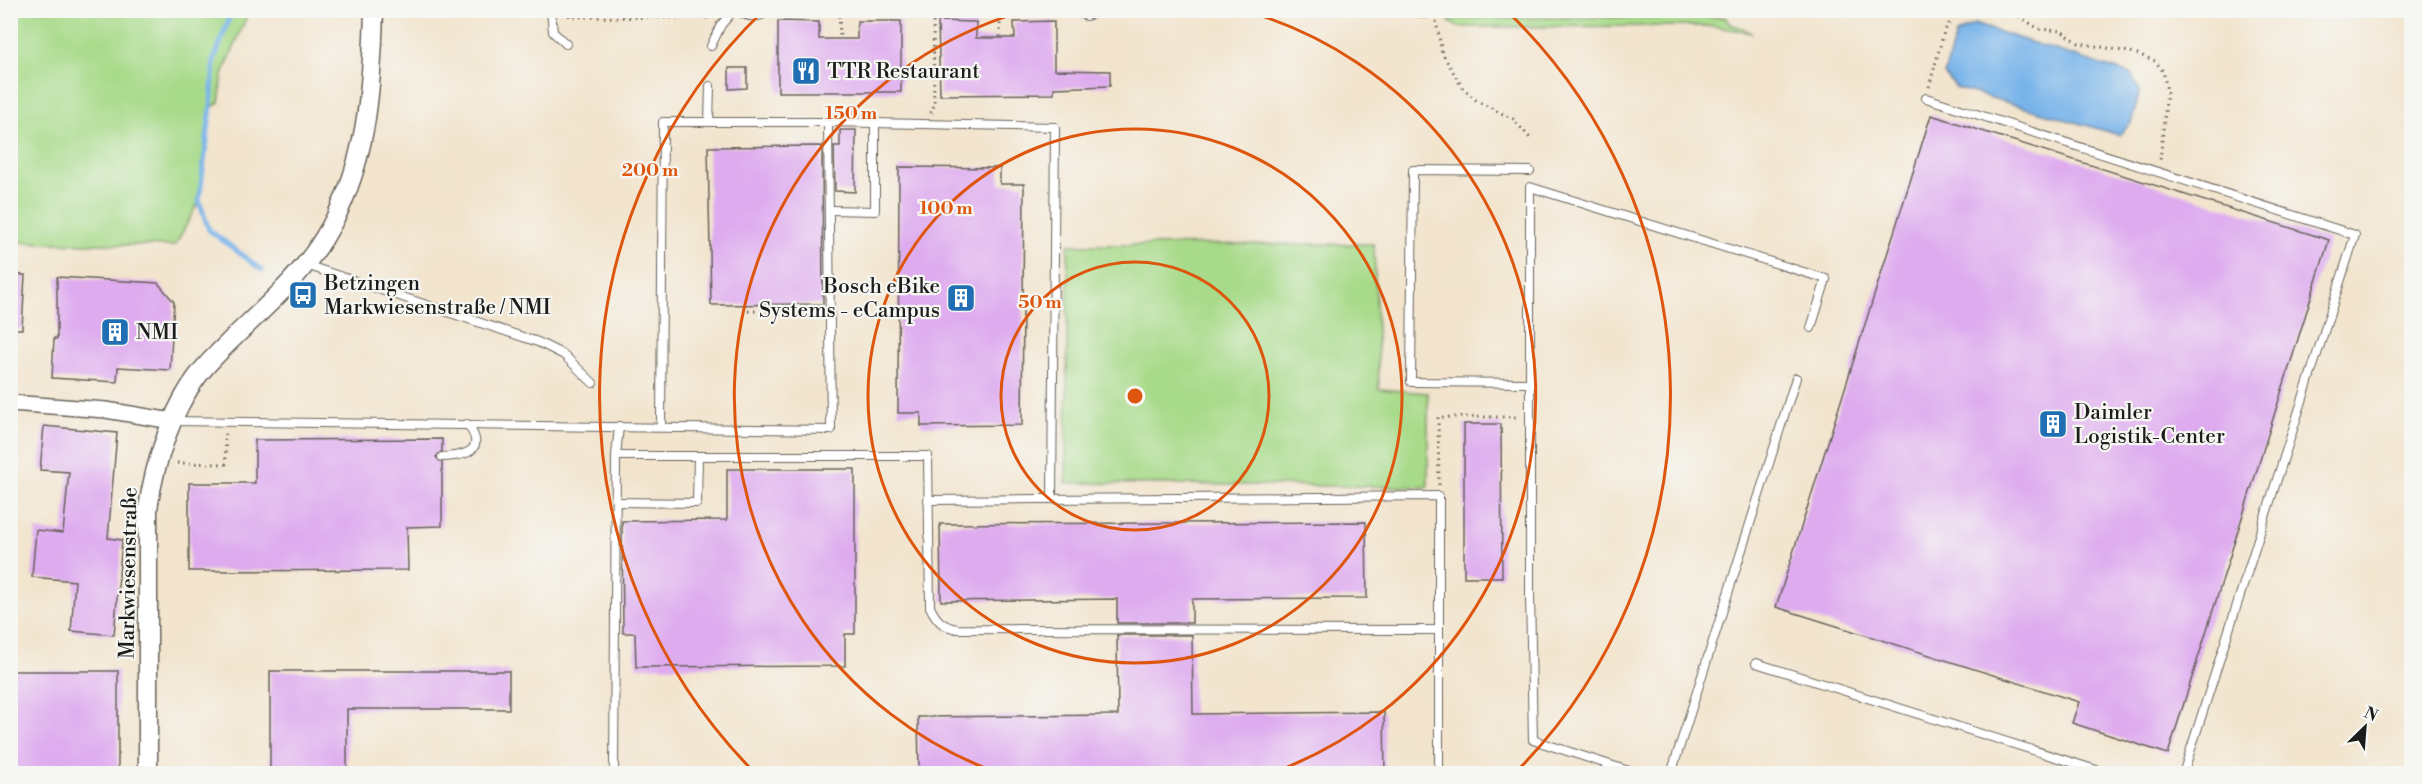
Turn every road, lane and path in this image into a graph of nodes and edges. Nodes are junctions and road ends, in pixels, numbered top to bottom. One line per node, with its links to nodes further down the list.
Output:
1 (374, 10): 33 (street, Markwiesenstraße)
2 (551, 10): 21 (lane)
3 (566, 10): 17 (path)
4 (735, 10): 5 (lane); 17 (lane)
5 (771, 10)
6 (839, 10): 19 (path)
7 (933, 10): 25 (path)
8 (1000, 10): 20 (path)
9 (1074, 10): 10 (lane)
10 (1105, 10)
11 (1411, 10): 12 (lane)
12 (1436, 10)
13 (1750, 10): 14 (lane)
14 (1762, 10)
15 (1957, 10): 24 (path)
16 (2009, 10): 31 (path)
17 (728, 19): 22 (lane)
18 (1435, 20): 29 (path)
19 (840, 38)
20 (1000, 38)
21 (566, 44)
22 (711, 46)
23 (710, 86): 26 (lane)
24 (1926, 98): 31 (lane)
25 (934, 105)
26 (709, 122): 27 (lane); 46 (lane)
27 (828, 122): 28 (lane); 32 (lane)
28 (875, 123): 32 (lane); 52 (lane)
29 (1531, 139)
30 (1530, 171): 39 (lane)
31 (2159, 172): 63 (lane)
32 (830, 210): 35 (lane)
33 (306, 265): 38 (lane); 42 (street, Markwiesenstraße)
34 (748, 311): 35 (path)
35 (830, 311): 46 (lane)
36 (1811, 328): 39 (lane)
37 (1796, 378): 61 (lane)
38 (593, 383)
39 (1531, 383): 41 (lane)
40 (10, 403): 42 (street)
41 (1531, 416): 51 (path); 60 (lane)
42 (172, 421): 43 (lane); 50 (street, Markwiesenstraße)
43 (225, 422): 44 (lane); 50 (path)
44 (467, 424): 45 (lane); 49 (lane)
45 (619, 426): 46 (lane); 47 (lane)
46 (661, 426)
47 (616, 456): 48 (lane); 54 (lane)
48 (698, 456): 53 (lane); 54 (lane)
49 (442, 457)
50 (158, 462): 57 (street, Markwiesenstraße)
51 (1439, 496): 52 (lane); 55 (lane)
52 (1052, 498): 53 (lane)
53 (928, 500): 55 (lane)
54 (616, 502): 58 (lane)
55 (1439, 630): 59 (lane)
56 (1756, 663): 62 (lane)
57 (148, 774)
58 (614, 774)
59 (1439, 774)
60 (1638, 774)
61 (1671, 774)
62 (2109, 774)
63 (2183, 774)

